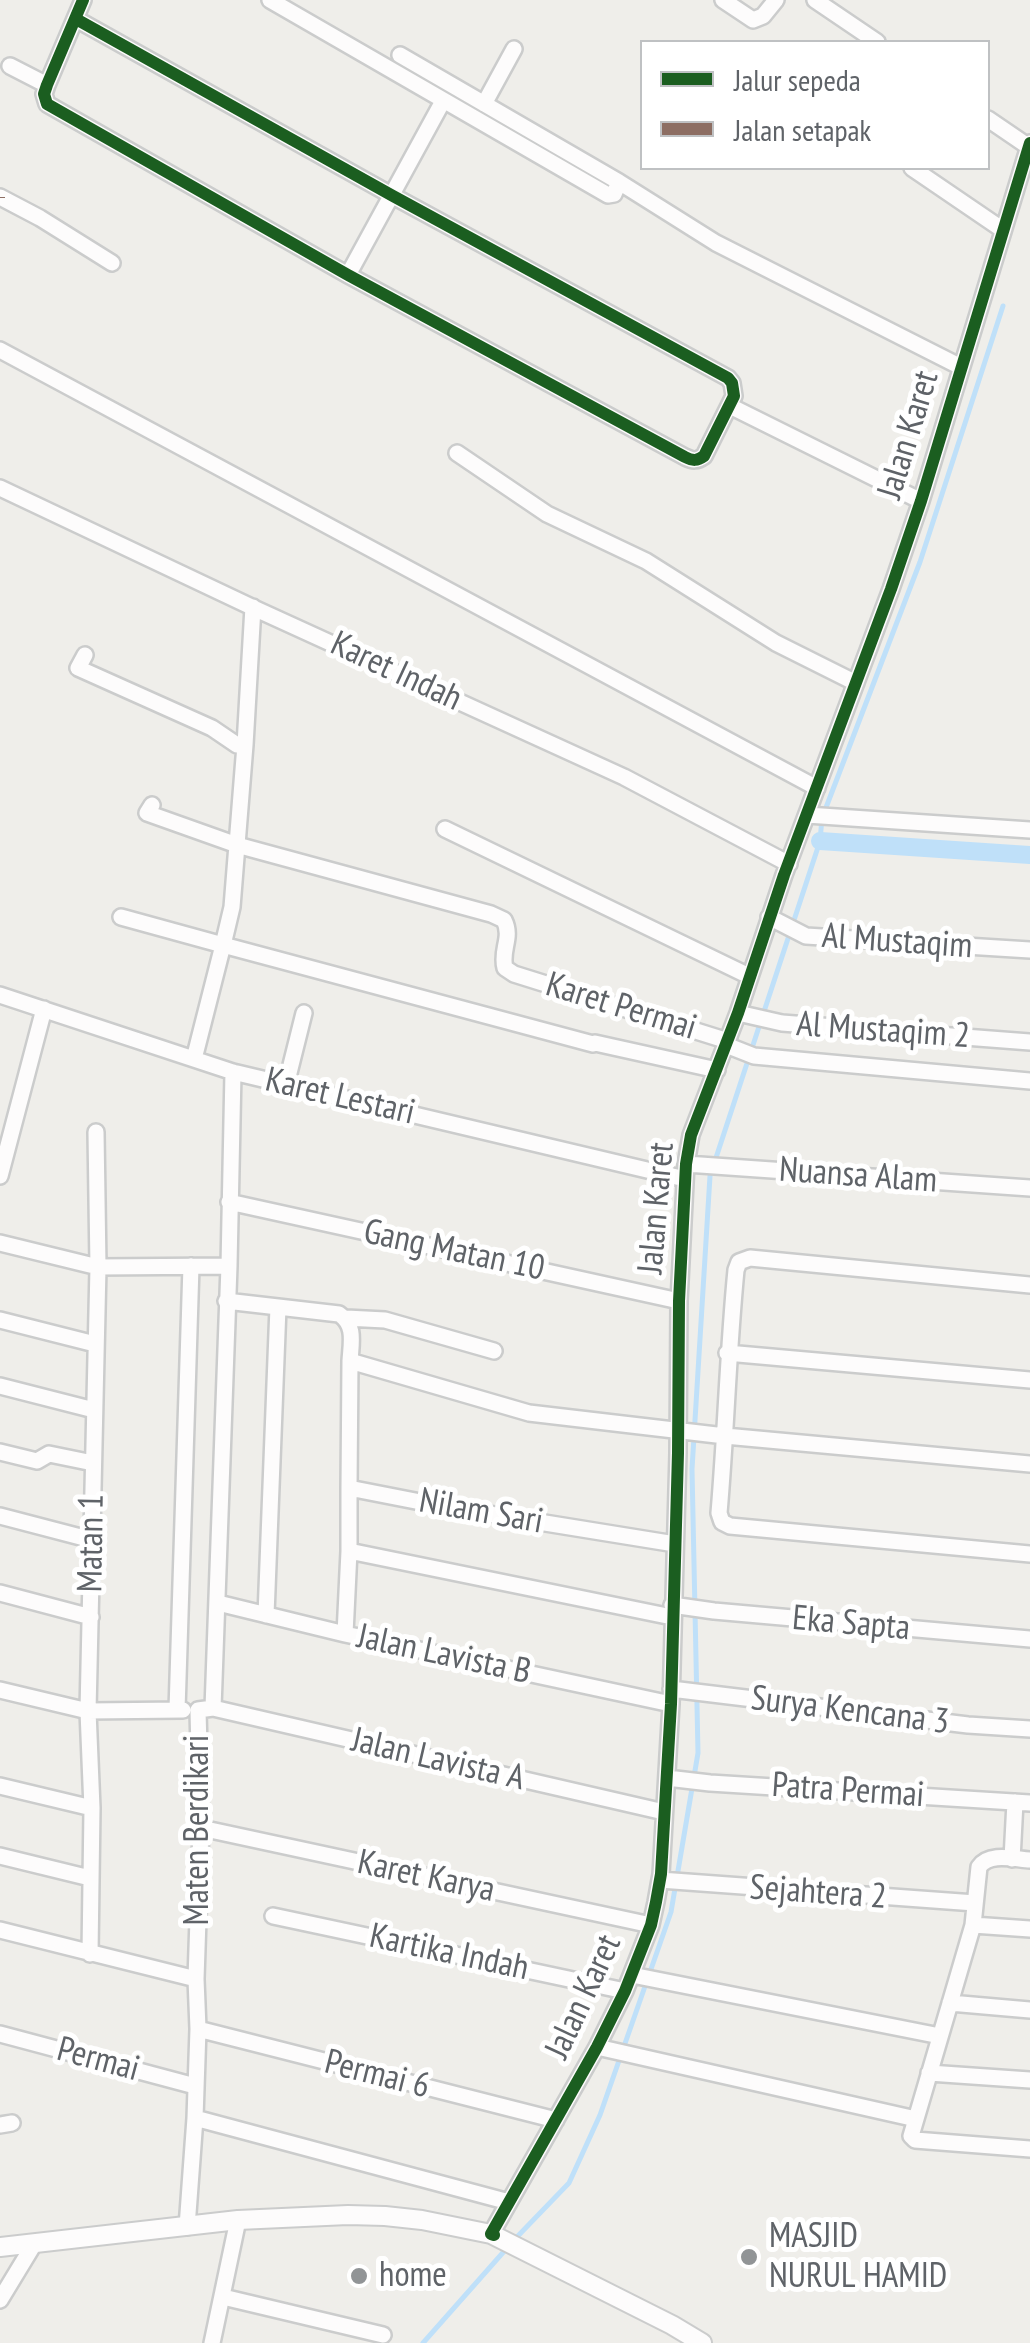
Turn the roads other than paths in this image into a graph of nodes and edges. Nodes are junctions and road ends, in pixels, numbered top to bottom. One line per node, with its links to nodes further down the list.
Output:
1 (82, 0): 6 (street)
2 (270, 0): 12 (street)
3 (723, 0): 4 (street)
4 (776, 0)
5 (815, 0): 7 (street)
6 (76, 19): 11 (street); 18 (street)
7 (874, 40)
8 (514, 48): 13 (street)
9 (400, 54): 13 (street)
10 (10, 66): 11 (street)
11 (47, 85): 22 (street)
12 (443, 102): 17 (street); 18 (street)
13 (484, 104): 17 (street)
14 (990, 119): 15 (street)
15 (1029, 145): 20 (street, Jalan Karet)
16 (915, 170): 20 (street)
17 (619, 182): 24 (street)
18 (393, 196): 22 (street); 25 (street)
19 (0, 197): 21 (street)
20 (1003, 230): 24 (street, Jalan Karet)
21 (112, 263)
22 (348, 275): 25 (street)
23 (0, 350): 33 (street)
24 (962, 367): 28 (street, Jalan Karet)
25 (730, 406): 28 (street)
26 (456, 454): 31 (street)
27 (0, 488): 29 (street, Karet Indah)
28 (921, 500): 31 (street, Jalan Karet)
29 (253, 607): 32 (street); 39 (street, Karet Indah)
30 (85, 655): 32 (street)
31 (856, 683): 33 (street, Jalan Karet)
32 (245, 746): 38 (street)
33 (817, 788): 35 (street, Jalan Karet)
34 (152, 805): 38 (street)
35 (810, 815): 37 (street); 39 (street, Jalan Karet)
36 (445, 829): 44 (street)
37 (1030, 830)
38 (237, 846): 42 (street); 50 (street, Karet Permai)
39 (789, 864): 41 (street, Jalan Karet)
40 (121, 917): 42 (street)
41 (773, 918): 43 (street, Al Mustaqim); 44 (street, Jalan Karet)
42 (223, 945): 51 (street); 52 (street)
43 (1030, 950)
44 (749, 976): 48 (street, Jalan Karet)
45 (0, 995): 46 (street, Karet Lestari)
46 (44, 1009): 51 (street, Karet Lestari); 58 (street)
47 (304, 1013): 55 (street)
48 (743, 1014): 49 (street, Al Mustaqim 2); 50 (street, Jalan Karet)
49 (1030, 1042)
50 (729, 1045): 52 (street, Jalan Karet); 54 (street, Karet Permai)
51 (194, 1059): 53 (street, Karet Lestari)
52 (716, 1070): 57 (street, Jalan Karet)
53 (233, 1072): 55 (street, Karet Lestari); 60 (street, Maten Berdikari)
54 (1030, 1081)
55 (286, 1085): 57 (street, Karet Lestari)
56 (96, 1132): 64 (street, Matan 1)
57 (688, 1169): 59 (street, Nuansa Alam); 67 (street, Jalan Karet)
58 (0, 1176)
59 (1030, 1188)
60 (229, 1202): 63 (street, Maten Berdikari); 67 (street, Gang Matan 10)
61 (0, 1243): 64 (street)
62 (191, 1266): 63 (street); 64 (street); 99 (street)
63 (229, 1266): 66 (street, Maten Berdikari)
64 (98, 1267): 71 (street, Matan 1)
65 (1030, 1284): 73 (street)
66 (226, 1301): 68 (street); 90 (street, Maten Berdikari)
67 (679, 1301): 78 (street, Jalan Karet)
68 (278, 1307): 69 (street); 92 (street)
69 (346, 1318): 72 (street); 74 (street)
70 (0, 1320): 71 (street)
71 (95, 1344): 77 (street, Matan 1)
72 (494, 1351)
73 (727, 1353): 75 (street); 79 (street)
74 (350, 1361): 78 (street); 83 (street)
75 (1030, 1380)
76 (0, 1386): 77 (street)
77 (94, 1410): 81 (street, Matan 1)
78 (683, 1432): 79 (street); 86 (street, Jalan Karet)
79 (722, 1436): 82 (street); 88 (street)
80 (0, 1452): 81 (street)
81 (93, 1464): 85 (street, Matan 1)
82 (1030, 1464)
83 (349, 1488): 86 (street, Nilam Sari); 87 (street)
84 (0, 1516): 85 (street)
85 (92, 1540): 93 (street, Matan 1)
86 (675, 1544): 91 (street, Jalan Karet)
87 (349, 1551): 91 (street, Eka Sapta); 94 (street)
88 (1030, 1554)
89 (0, 1594): 93 (street)
90 (218, 1603): 92 (street, Jalan Lavista B); 98 (street, Maten Berdikari)
91 (675, 1610): 95 (street, Eka Sapta); 97 (street, Jalan Karet)
92 (266, 1614): 94 (street, Jalan Lavista B)
93 (92, 1617): 100 (street, Matan 1)
94 (345, 1634): 97 (street, Jalan Lavista B)
95 (1030, 1640)
96 (0, 1690): 100 (street, Jalan Lavista A)
97 (674, 1694): 101 (street, Surya Kencana 3); 102 (street, Jalan Karet)
98 (206, 1709): 99 (street, Jalan Lavista A); 106 (street, Jalan Lavista A); 107 (street, Maten Berdikari)
99 (177, 1710): 100 (street, Jalan Lavista A)
100 (88, 1711): 105 (street, Matan 1)
101 (1030, 1730)
102 (671, 1778): 104 (street, Patra Permai); 106 (street, Jalan Karet)
103 (0, 1786): 105 (street)
104 (1022, 1802): 109 (street)
105 (92, 1808): 111 (street, Matan 1)
106 (664, 1812): 112 (street, Jalan Karet)
107 (201, 1828): 115 (street, Karet Karya); 121 (street, Maten Berdikari)
108 (0, 1856): 111 (street)
109 (1012, 1859): 110 (street); 113 (street)
110 (1030, 1860)
111 (90, 1878): 119 (street, Matan 1)
112 (664, 1881): 113 (street, Sejahtera 2); 115 (street, Jalan Karet)
113 (975, 1903): 116 (street)
114 (273, 1916): 122 (street, Kartika Indah)
115 (651, 1925): 120 (street, Jalan Karet)
116 (973, 1926): 117 (street); 123 (street)
117 (1030, 1929)
118 (0, 1930): 119 (street)
119 (90, 1954): 121 (street)
120 (635, 1975): 122 (street, Jalan Karet); 127 (street)
121 (196, 1979): 125 (street, Maten Berdikari)
122 (625, 1991): 128 (street, Jalan Karet)
123 (950, 2002): 124 (street); 127 (street)
124 (1030, 2010)
125 (198, 2029): 131 (street, Maten Berdikari); 134 (street, Permai 6)
126 (0, 2034): 131 (street, Permai)
127 (940, 2036): 129 (street)
128 (602, 2049): 133 (street); 134 (street, Jalan Karet)
129 (929, 2073): 130 (street); 133 (street)
130 (1030, 2080)
131 (195, 2086): 132 (street, Maten Berdikari)
132 (195, 2118): 136 (street); 138 (street, Maten Berdikari)
133 (916, 2119): 135 (street)
134 (556, 2120): 136 (street, Jalan Karet)
135 (1030, 2148)
136 (509, 2202): 139 (street, Jalan Karet)
137 (238, 2220): 138 (street); 139 (street); 142 (street)
138 (187, 2226): 140 (street)
139 (493, 2235): 146 (street)
140 (34, 2244): 141 (street); 143 (street)
141 (0, 2248)
142 (223, 2297): 144 (street); 145 (street)
143 (0, 2300)
144 (383, 2335)
145 (212, 2343)
146 (702, 2343)

